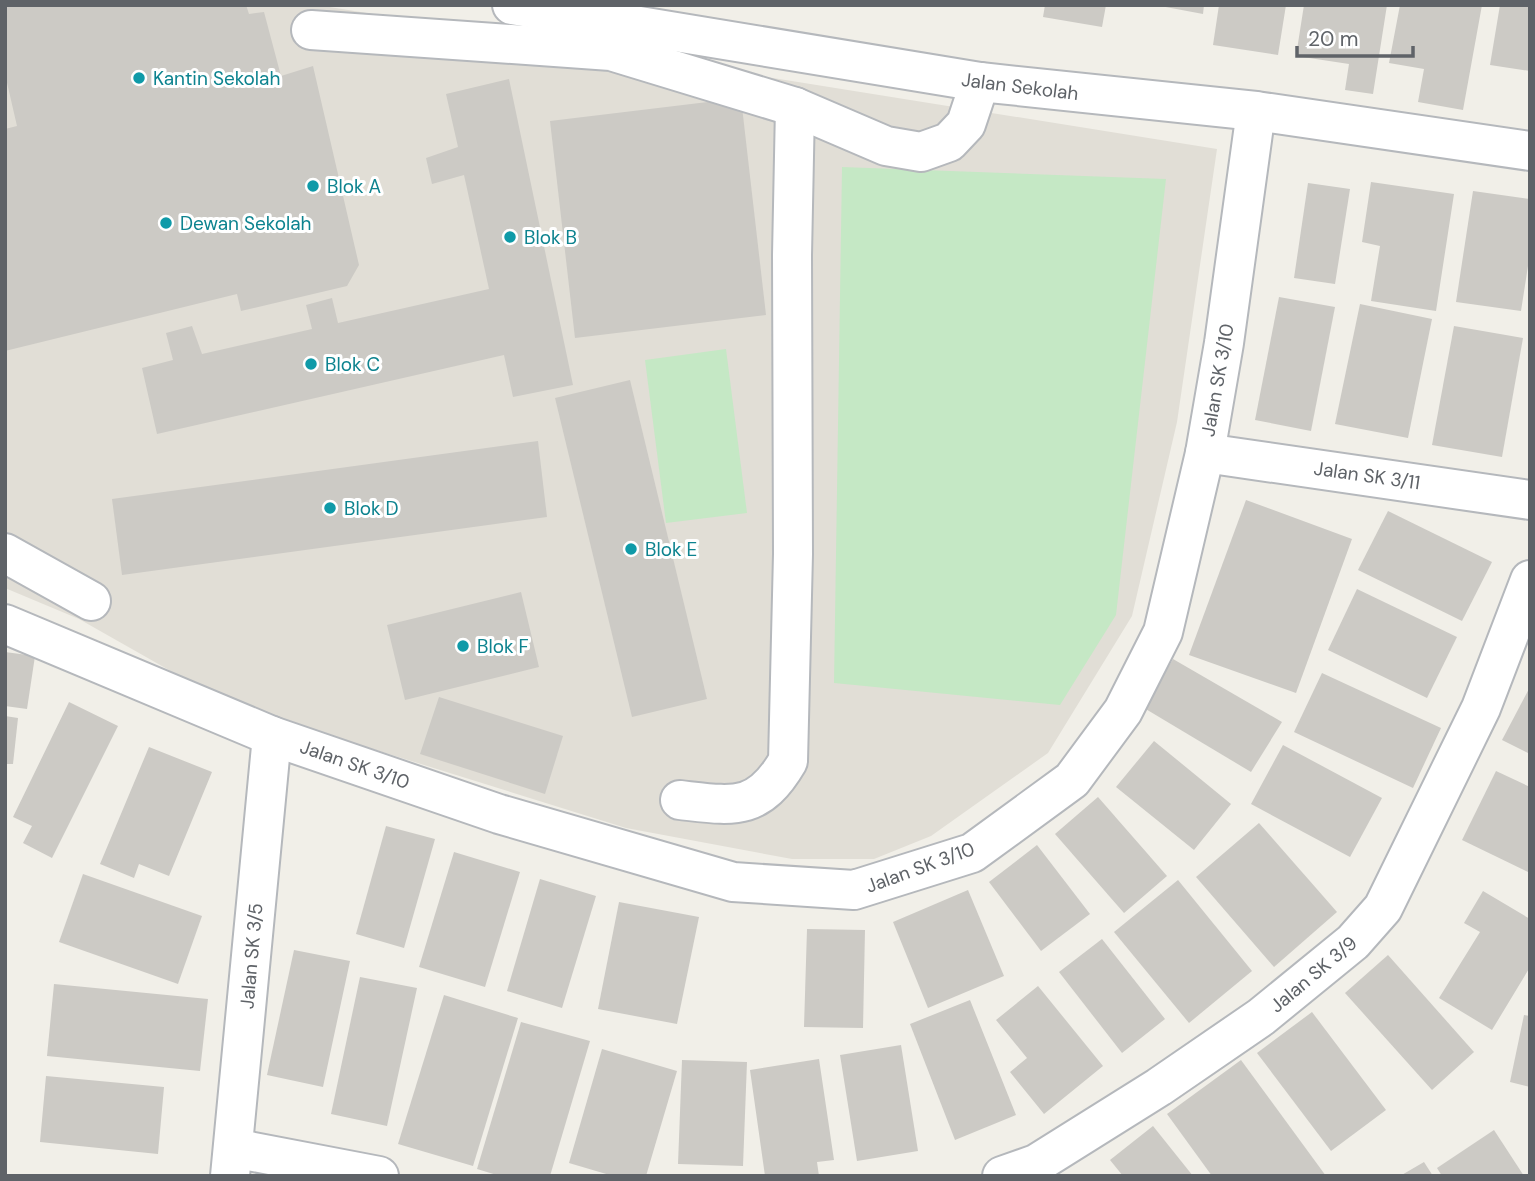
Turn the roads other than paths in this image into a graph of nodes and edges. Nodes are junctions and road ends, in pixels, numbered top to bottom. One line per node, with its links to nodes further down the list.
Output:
1 (512, 5): 3 (street, Jalan Sekolah)
2 (312, 30): 4 (street)
3 (980, 82): 4 (street); 5 (street, Jalan Sekolah)
4 (795, 107): 14 (street)
5 (1256, 111): 6 (street, Jalan Sekolah); 7 (street, Jalan SK 3/10)
6 (1530, 151)
7 (1205, 453): 8 (street, Jalan SK 3/11); 13 (street, Jalan SK 3/10)
8 (1530, 499)
9 (5, 554): 11 (street)
10 (1530, 580): 17 (street, Jalan SK 3/9)
11 (91, 601)
12 (5, 624): 13 (street, Jalan SK 3/10)
13 (272, 736): 15 (street, Jalan SK 3/5)
14 (680, 800)
15 (232, 1162): 16 (street)
16 (379, 1176)
17 (1002, 1176)

